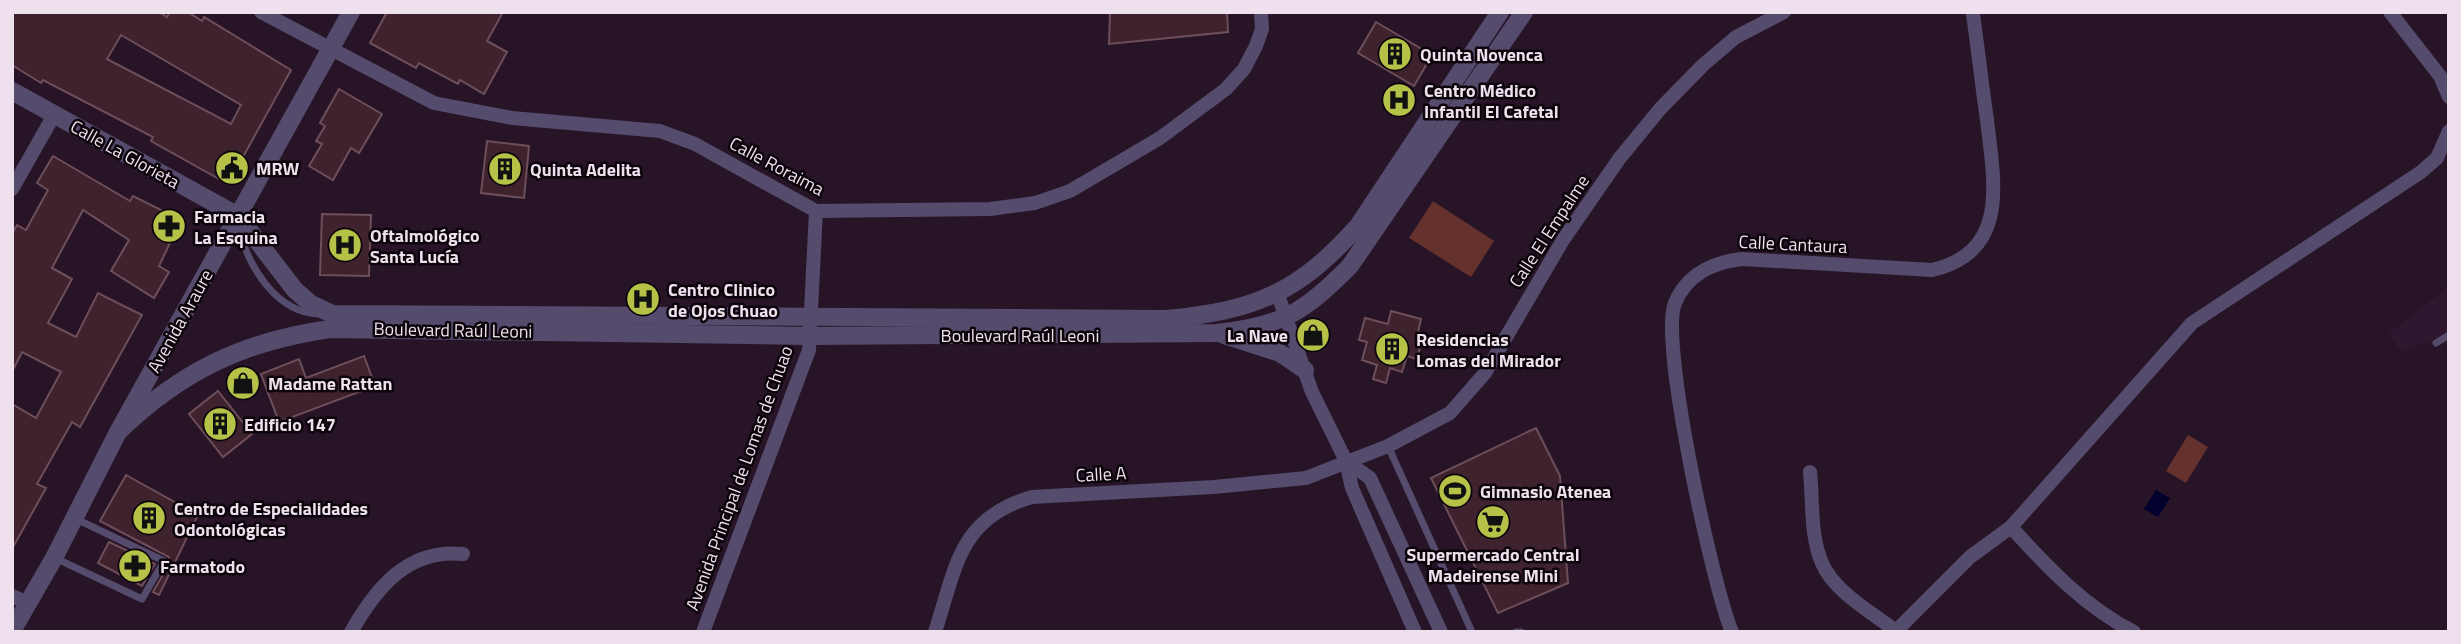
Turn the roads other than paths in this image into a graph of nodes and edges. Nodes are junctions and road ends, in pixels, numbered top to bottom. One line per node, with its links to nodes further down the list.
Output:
1 (261, 12): 9 (street, Calle Roraima)
2 (351, 12): 9 (street, Avenida Araure)
3 (1261, 12): 15 (street, Calle Roraima)
4 (1500, 12): 17 (street, Boulevard Raúl Leoni)
5 (1524, 12): 19 (street, Boulevard Raúl Leoni)
6 (1784, 12): 26 (street, Calle El Empalme)
7 (2390, 12): 11 (street)
8 (1972, 13): 42 (street, Calle Cantaura)
9 (330, 50): 15 (street, Calle Roraima); 16 (street, Avenida Araure)
10 (12, 91): 12 (street, Calle La Glorieta)
11 (2449, 97)
12 (54, 115): 14 (street); 16 (street, Calle La Glorieta)
13 (2449, 131): 30 (street)
14 (12, 189)
15 (816, 211): 18 (street, Avenida Principal de Lomas de Chuao)
16 (238, 216): 18 (street, Boulevard Raúl Leoni); 25 (street, Avenida Araure)
17 (1278, 295): 18 (street, Boulevard Raúl Leoni); 19 (street)
18 (810, 317): 22 (street, Avenida Principal de Lomas de Chuao)
19 (1288, 318): 20 (street, Boulevard Raúl Leoni); 24 (street)
20 (1217, 333): 22 (street, Boulevard Raúl Leoni); 24 (street)
21 (2449, 335): 23 (lane)
22 (809, 336): 25 (street, Boulevard Raúl Leoni); 38 (street, Avenida Principal de Lomas de Chuao)
23 (2436, 343)
24 (1305, 370): 27 (street)
25 (118, 432): 29 (street, Avenida Araure)
26 (1388, 446): 27 (street, Calle El Empalme); 35 (lane)
27 (1346, 461): 39 (street, Calle A); 40 (street); 41 (street)
28 (1810, 472): 36 (street)
29 (73, 518): 32 (street, Avenida Araure); 32 (lane)
30 (2011, 527): 36 (street); 43 (street)
31 (463, 554): 37 (street)
32 (54, 558): 33 (street, Avenida Araure)
33 (20, 600): 34 (street, Avenida Araure)
34 (13, 626)
35 (1470, 631)
36 (1896, 631)
37 (351, 632)
38 (703, 632)
39 (935, 632)
40 (1415, 632)
41 (1441, 632)
42 (1732, 632)
43 (2134, 632)

